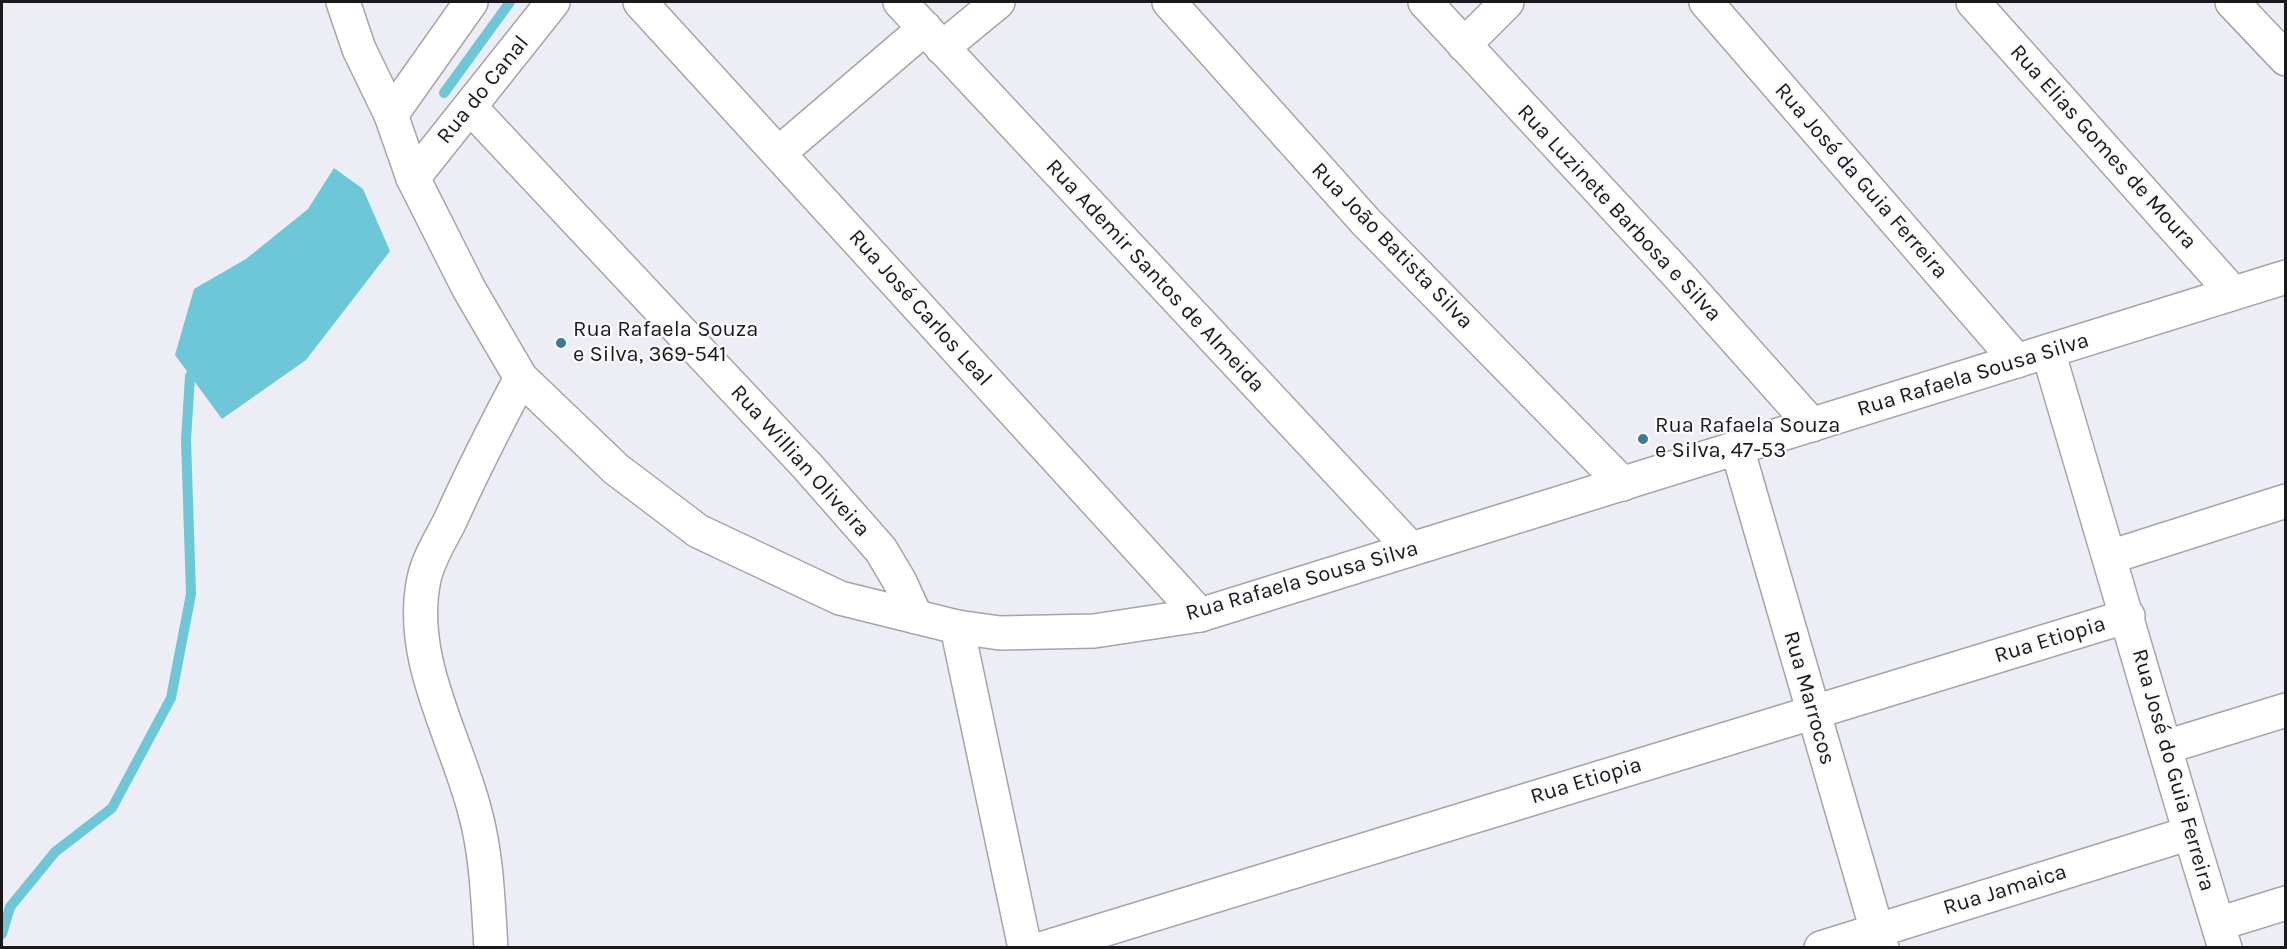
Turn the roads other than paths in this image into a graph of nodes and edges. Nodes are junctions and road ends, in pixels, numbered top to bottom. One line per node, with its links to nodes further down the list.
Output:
1 (343, 2): 17 (street, Rua Rafaela Sousa Silva)
2 (471, 2): 17 (street)
3 (554, 2): 16 (street, Rua do Canal)
4 (640, 2): 18 (street, Rua José Carlos Leal)
5 (900, 2): 13 (street, Rua Ademir Santos de Almeida)
6 (998, 2): 13 (street)
7 (1169, 2): 27 (street, Rua João Batista Silva)
8 (1425, 2): 14 (street, Rua Luzinete Barbosa e Silva)
9 (1507, 2): 14 (street)
10 (1706, 2): 23 (street, Rua José da Guia Ferreira)
11 (1973, 2): 21 (street, Rua Elias Gomes de Moura)
12 (2232, 2): 15 (street)
13 (933, 38): 18 (street); 29 (street, Rua Ademir Santos de Almeida)
14 (1464, 45): 25 (street, Rua Luzinete Barbosa e Silva)
15 (2286, 59)
16 (470, 107): 19 (street, Rua do Canal); 33 (street, Rua Willian Oliveira)
17 (391, 115): 19 (street, Rua Rafaela Sousa Silva)
18 (779, 153): 31 (street, Rua José Carlos Leal)
19 (413, 178): 24 (street, Rua Rafaela Sousa Silva)
20 (2286, 277): 21 (street, Rua Rafaela Sousa Silva)
21 (2233, 293): 22 (street, Rua Rafaela Sousa Silva)
22 (2048, 351): 23 (street, Rua Rafaela Sousa Silva); 30 (street, Rua José do Guia Ferreira)
23 (2017, 361): 25 (street, Rua Rafaela Sousa Silva)
24 (521, 378): 33 (street, Rua Rafaela Sousa Silva); 42 (street)
25 (1812, 425): 26 (street, Rua Rafaela Sousa Silva)
26 (1737, 448): 27 (street, Rua Rafaela Sousa Silva); 36 (street, Rua Marrocos)
27 (1623, 484): 29 (street, Rua Rafaela Sousa Silva)
28 (2286, 501): 30 (street)
29 (1411, 549): 31 (street, Rua Rafaela Sousa Silva)
30 (2110, 557): 32 (street, Rua José do Guia Ferreira)
31 (1200, 615): 34 (street, Rua Rafaela Sousa Silva)
32 (2128, 616): 36 (street, Rua Etiopia); 37 (street, Rua José do Guia Ferreira)
33 (916, 617): 34 (street, Rua Rafaela Sousa Silva)
34 (957, 627): 43 (street)
35 (2286, 710): 37 (street)
36 (1813, 711): 41 (street, Rua Marrocos); 44 (street, Rua Etiopia)
37 (2166, 747): 38 (street, Rua José do Guia Ferreira)
38 (2190, 833): 40 (street, Rua José do Guia Ferreira); 41 (street, Rua Jamaica)
39 (2286, 903): 40 (street)
40 (2222, 936)
41 (1880, 939): 45 (street, Rua Jamaica)
42 (491, 948)
43 (1025, 948)
44 (1044, 948)
45 (1821, 948)

